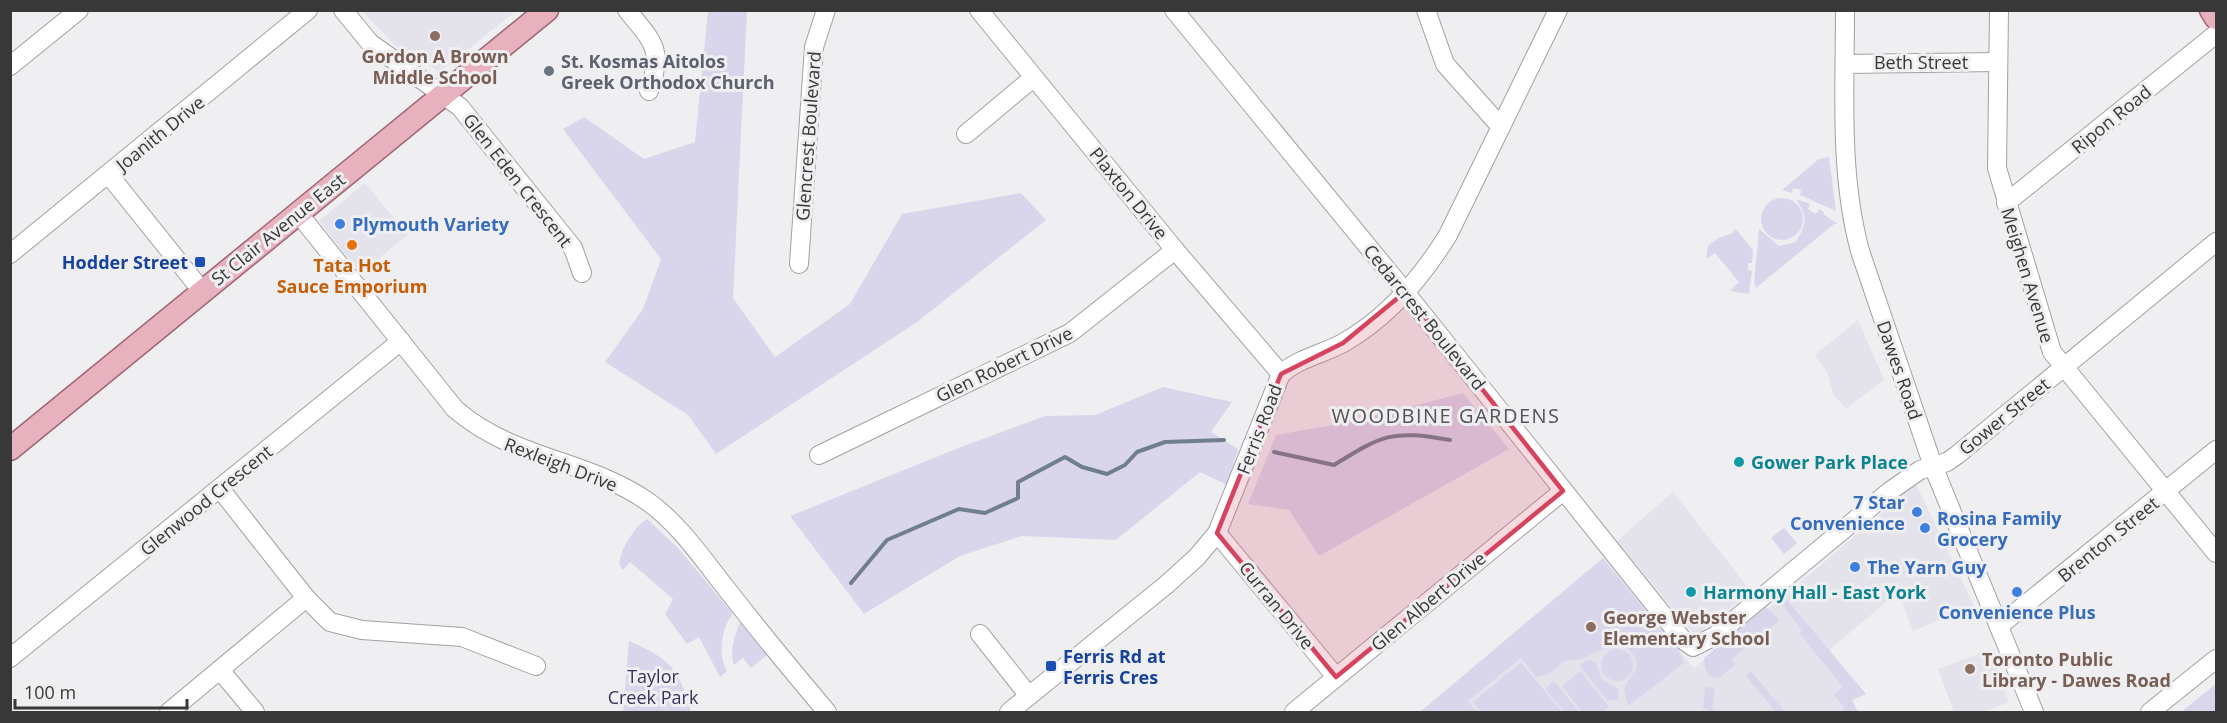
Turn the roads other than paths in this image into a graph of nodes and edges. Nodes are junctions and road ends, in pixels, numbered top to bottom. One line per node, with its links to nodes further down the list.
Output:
1 (79, 10): 18 (street)
2 (308, 10): 24 (street, Joanith Drive)
3 (343, 10): 21 (street, Glen Eden Crescent)
4 (547, 10): 21 (main road, St Clair Avenue East)
5 (627, 10): 20 (street)
6 (826, 10): 30 (street, Glencrest Boulevard)
7 (979, 10): 19 (street, Plaxton Drive)
8 (1174, 10): 33 (street, Cedarcrest Boulevard)
9 (1426, 10): 22 (street)
10 (1558, 10): 22 (street, Ferris Road)
11 (1845, 10): 17 (street, Dawes Road)
12 (1999, 10): 16 (street, Meighen Avenue)
13 (2211, 10): 14 (main road)
14 (2217, 18)
15 (2217, 34): 25 (street, Ripon Road)
16 (1998, 62): 17 (street, Beth Street); 25 (street, Meighen Avenue)
17 (1845, 64): 40 (street, Dawes Road)
18 (10, 66)
19 (1034, 78): 23 (street); 28 (street, Plaxton Drive)
20 (649, 91)
21 (445, 93): 26 (main road, St Clair Avenue East); 31 (street, Glen Eden Crescent)
22 (1501, 127): 33 (street, Ferris Road)
23 (966, 134)
24 (109, 175): 29 (street, Joanith Drive); 32 (street)
25 (2006, 202): 35 (street, Meighen Avenue)
26 (298, 213): 32 (main road, St Clair Avenue East); 34 (street, Rexleigh Drive)
27 (2217, 242): 35 (street, Gower Street)
28 (1175, 250): 36 (street, Plaxton Drive); 39 (street, Glen Robert Drive)
29 (10, 254)
30 (799, 264)
31 (582, 273)
32 (202, 291): 37 (main road, St Clair Avenue East)
33 (1406, 292): 36 (street, Ferris Road); 42 (street, Cedarcrest Boulevard)
34 (401, 341): 41 (street, Glenwood Crescent); 59 (street, Rexleigh Drive)
35 (2064, 367): 40 (street, Gower Street); 43 (street, Meighen Avenue)
36 (1281, 374): 44 (street, Ferris Road)
37 (10, 449)
38 (2217, 450): 43 (street, Brenton Street)
39 (819, 455)
40 (1933, 466): 47 (street, Dawes Road); 49 (street, Gower Street)
41 (221, 490): 46 (street); 50 (street, Glenwood Crescent)
42 (1563, 491): 49 (street, Cedarcrest Boulevard); 54 (street, Glen Albert Drive)
43 (2166, 492): 45 (street, Meighen Avenue); 47 (street, Brenton Street)
44 (1217, 533): 54 (street, Curran Drive); 55 (street, Ferris Road)
45 (2217, 553)
46 (306, 598): 52 (street); 53 (street)
47 (1999, 626): 56 (street, Dawes Road)
48 (980, 634): 55 (street)
49 (1700, 645)
50 (13, 651)
51 (2217, 658): 62 (street)
52 (536, 666)
53 (220, 670): 57 (street); 58 (street)
54 (1336, 677): 61 (street, Glen Albert Drive)
55 (1029, 696): 60 (street, Ferris Road)
56 (2029, 711)
57 (169, 712)
58 (255, 712)
59 (827, 712)
60 (1009, 712)
61 (1294, 712)
62 (2150, 712)

